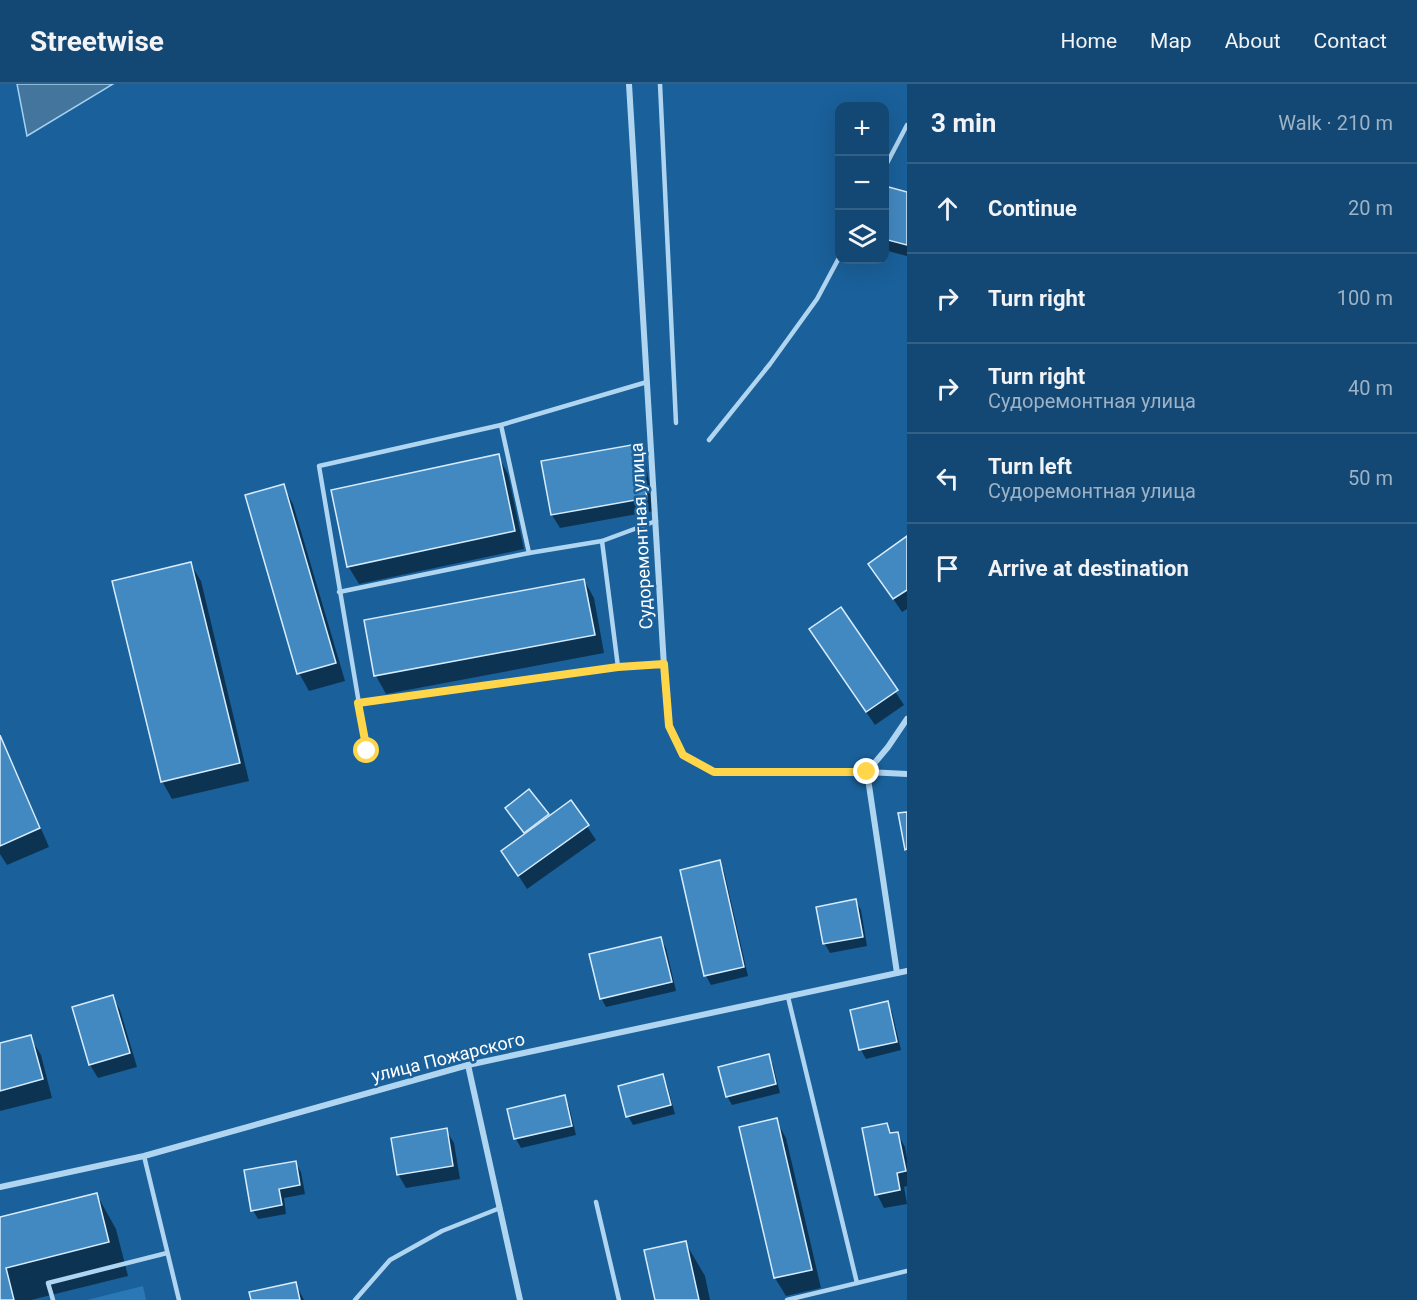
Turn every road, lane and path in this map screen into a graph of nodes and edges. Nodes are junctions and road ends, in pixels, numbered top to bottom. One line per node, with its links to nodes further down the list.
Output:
1 (629, 84): 6 (street, Судоремонтная улица)
2 (660, 84): 7 (lane)
3 (907, 125): 4 (lane)
4 (889, 161)
5 (836, 264): 9 (lane)
6 (647, 382): 8 (lane); 10 (street, Судоремонтная улица)
7 (676, 423)
8 (501, 425): 12 (lane); 13 (lane)
9 (709, 440)
10 (656, 521): 11 (lane); 14 (street, Судоремонтная улица)
11 (602, 541): 12 (lane); 15 (lane)
12 (529, 553): 13 (lane)
13 (339, 592): 16 (lane)
14 (664, 664): 15 (lane); 19 (street, Судоремонтная улица)
15 (618, 667): 16 (lane)
16 (358, 703): 18 (lane)
17 (907, 719): 19 (street)
18 (367, 751)
19 (867, 772): 20 (street, Судоремонтная улица); 22 (street)
20 (907, 774)
21 (907, 970): 22 (street, улица Пожарского)
22 (897, 973): 23 (street, улица Пожарского)
23 (788, 996): 24 (street, улица Пожарского); 31 (lane)
24 (468, 1065): 25 (street, улица Пожарского); 28 (street)
25 (144, 1156): 26 (street, улица Пожарского); 29 (lane)
26 (0, 1187)
27 (596, 1202): 36 (lane)
28 (500, 1209): 34 (lane); 35 (street)
29 (167, 1253): 32 (lane); 33 (lane)
30 (907, 1271): 31 (lane)
31 (857, 1283): 37 (lane)
32 (53, 1300)
33 (178, 1300)
34 (355, 1300)
35 (520, 1300)
36 (619, 1300)
37 (787, 1300)

